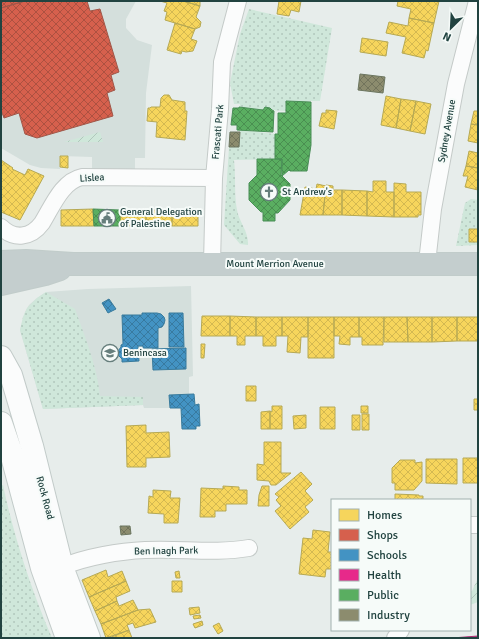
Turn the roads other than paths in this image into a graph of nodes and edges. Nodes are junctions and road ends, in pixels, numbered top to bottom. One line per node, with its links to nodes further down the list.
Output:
1 (238, 1): 3 (street, Frascati Park)
2 (477, 1): 6 (street, Sydney Avenue)
3 (214, 178): 4 (street, Lislea); 8 (street, Frascati Park)
4 (1, 227)
5 (1, 262): 7 (highway, Mount Merrion Avenue)
6 (427, 263): 8 (highway, Mount Merrion Avenue); 9 (highway, Mount Merrion Avenue)
7 (72, 264): 8 (highway, Mount Merrion Avenue); 10 (highway, Mount Merrion Avenue)
8 (212, 264)
9 (478, 264)
10 (1, 284)
11 (1, 358): 14 (main road, Rock Road)
12 (1, 423): 15 (main road, Rock Road)
13 (249, 548): 14 (street, Ben Inagh Park)
14 (62, 567): 16 (main road, Rock Road)
15 (67, 638)
16 (88, 638)

